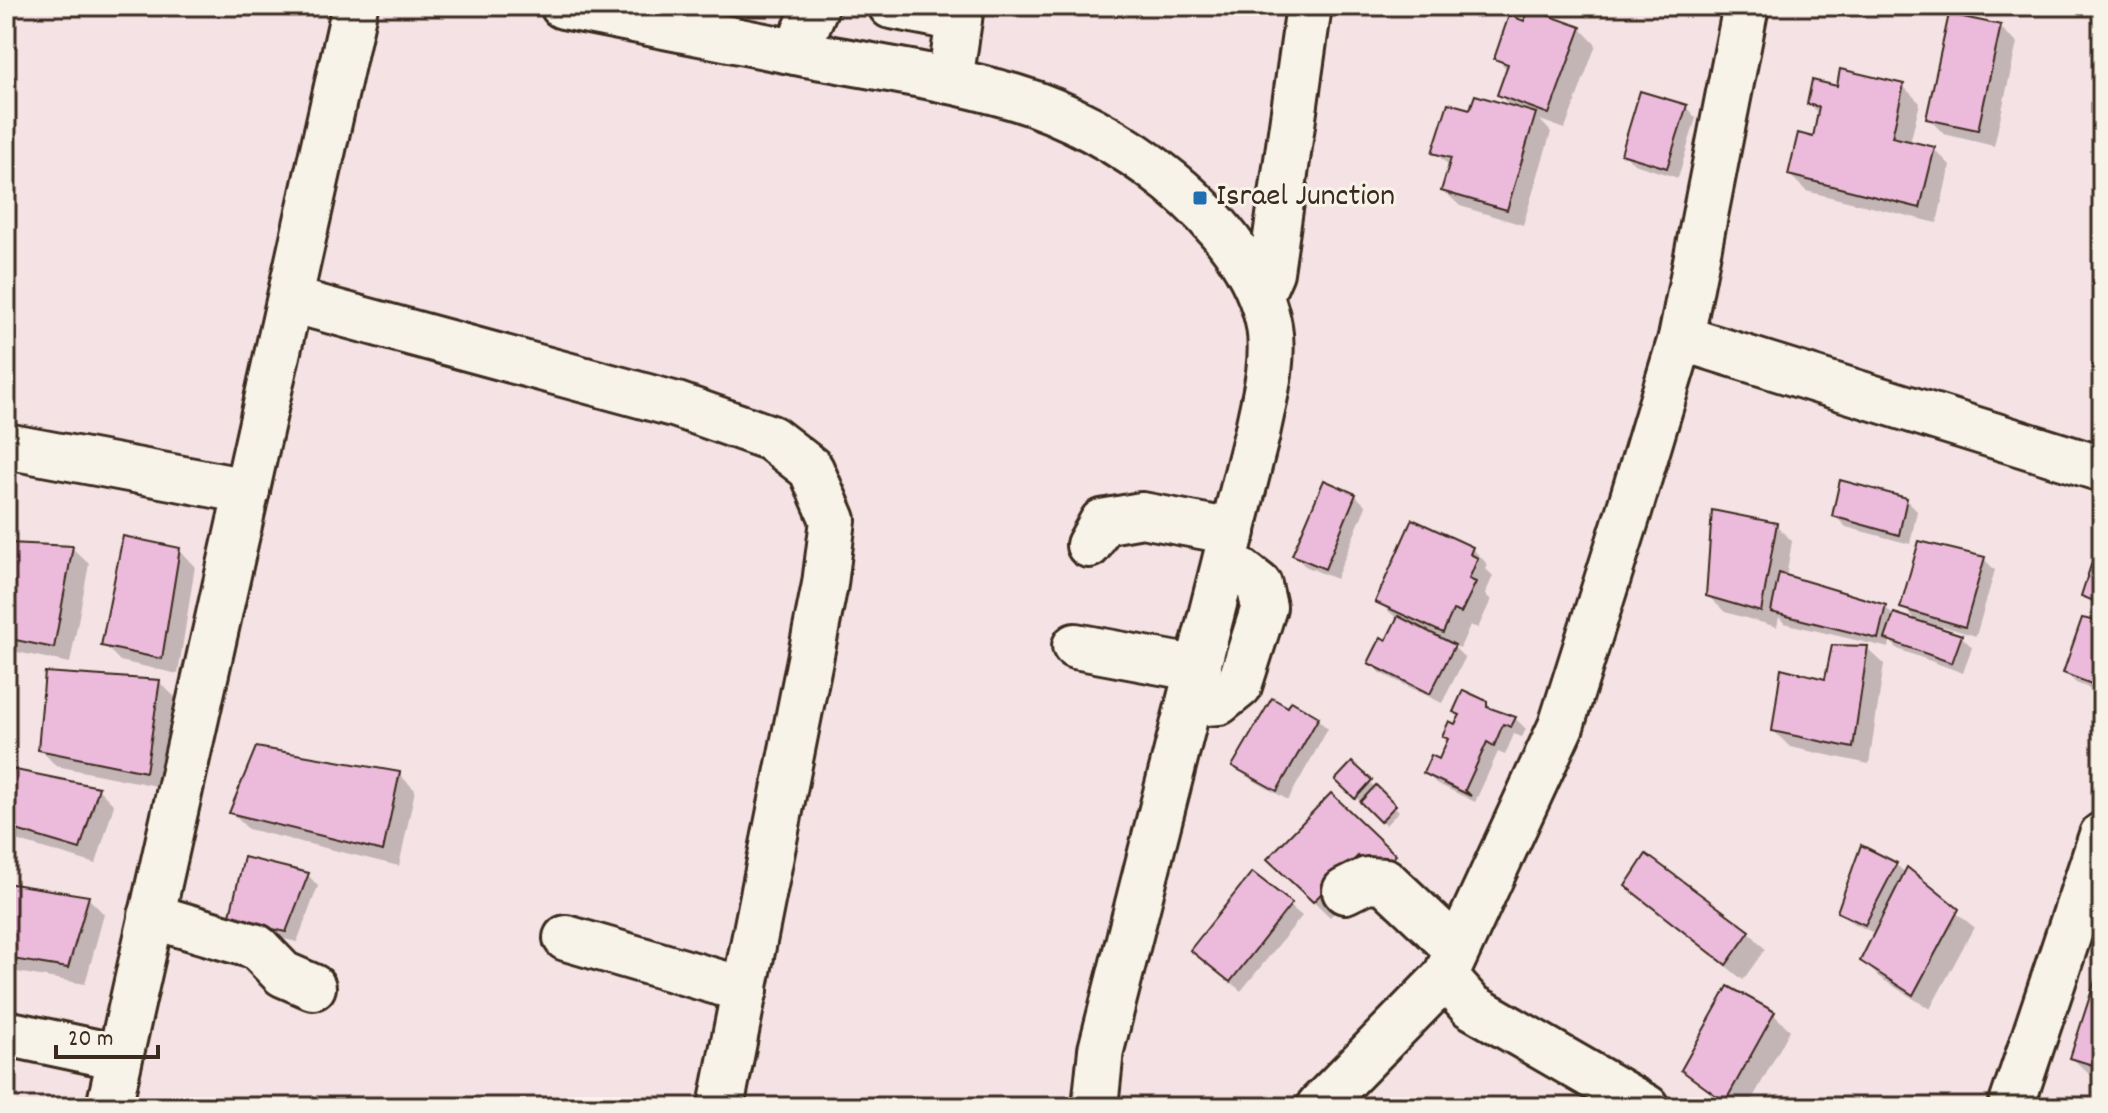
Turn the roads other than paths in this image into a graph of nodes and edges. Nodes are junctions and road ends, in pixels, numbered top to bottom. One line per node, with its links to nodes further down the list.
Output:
1 (355, 6): 13 (street)
2 (563, 6): 7 (street)
3 (816, 6): 9 (street)
4 (889, 6): 8 (street); 10 (street)
5 (1309, 6): 12 (street)
6 (1746, 6): 14 (street)
7 (626, 12): 9 (street)
8 (960, 13): 11 (street)
9 (796, 52): 10 (street)
10 (875, 66): 11 (street)
11 (950, 81): 12 (street)
12 (1261, 295): 19 (street)
13 (291, 300): 17 (street); 30 (street)
14 (1681, 338): 16 (street); 28 (street)
15 (6, 446): 17 (street)
16 (2102, 469)
17 (247, 491): 26 (street)
18 (1089, 545): 19 (street)
19 (1230, 546): 20 (street); 21 (street)
20 (1210, 626): 21 (street); 23 (street)
21 (1256, 632): 23 (street)
22 (1075, 646): 23 (street)
23 (1194, 686): 36 (street)
24 (2102, 835): 38 (street)
25 (1345, 891): 28 (street)
26 (151, 916): 29 (street); 32 (street)
27 (566, 938): 30 (street)
28 (1451, 963): 33 (street); 37 (street)
29 (313, 987)
30 (745, 990): 35 (street)
31 (6, 1033): 32 (street)
32 (119, 1057): 34 (street)
33 (1319, 1106)
34 (109, 1107)
35 (721, 1107)
36 (1095, 1107)
37 (1646, 1107)
38 (2011, 1107)

